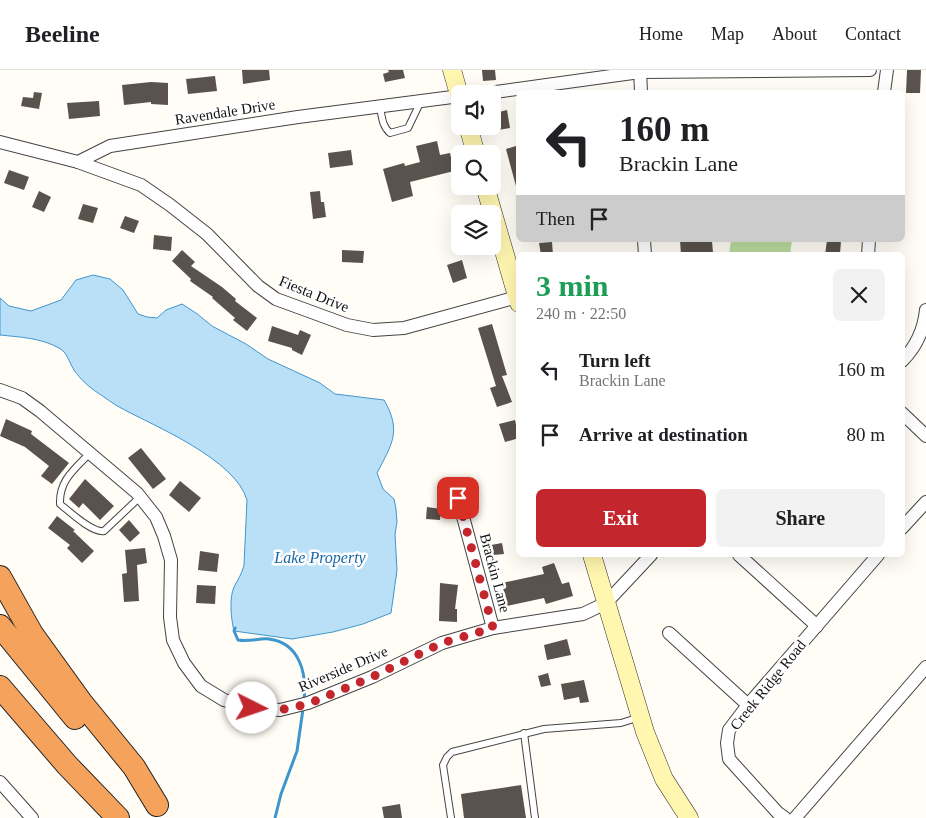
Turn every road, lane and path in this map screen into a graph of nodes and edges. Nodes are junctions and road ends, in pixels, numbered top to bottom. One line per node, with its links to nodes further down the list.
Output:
1 (452, 70): 5 (main road)
2 (870, 70): 4 (street)
3 (886, 70): 7 (street)
4 (640, 71): 6 (street); 8 (street)
5 (456, 85)
6 (641, 90)
7 (884, 90)
8 (501, 91)
9 (451, 98): 10 (street, Ravendale Drive)
10 (421, 101): 11 (street, Ravendale Drive); 11 (lane)
11 (380, 107): 13 (street, Ravendale Drive)
12 (0, 142): 13 (street)
13 (78, 162): 16 (street, Fiesta Drive)
14 (488, 195): 15 (main road)
15 (516, 293)
16 (516, 300)
17 (926, 310): 18 (street)
18 (905, 357)
19 (0, 390): 22 (street, Riverside Drive)
20 (905, 416): 21 (street)
21 (926, 436)
22 (90, 453): 23 (street, Riverside Drive); 23 (lane)
23 (140, 497): 35 (street, Riverside Drive)
24 (458, 498): 35 (street, Brackin Lane)
25 (926, 502): 26 (street)
26 (905, 525)
27 (593, 557): 32 (main road)
28 (648, 557): 32 (street)
29 (740, 557): 34 (street)
30 (876, 557): 34 (street, Creek Ridge Road)
31 (0, 577): 43 (highway)
32 (606, 603): 35 (street, Riverside Drive); 40 (main road)
33 (0, 626): 43 (highway)
34 (817, 626): 39 (street, Creek Ridge Road)
35 (493, 628)
36 (669, 633): 39 (street)
37 (926, 667): 50 (street)
38 (0, 687): 45 (highway)
39 (748, 705): 49 (street, Creek Ridge Road)
40 (641, 717): 41 (lane); 48 (main road)
41 (524, 733): 46 (lane); 47 (lane)
42 (0, 782): 44 (street)
43 (164, 812)
44 (32, 818)
45 (118, 818)
46 (451, 818)
47 (535, 818)
48 (688, 818)
49 (785, 818)
50 (795, 818)

